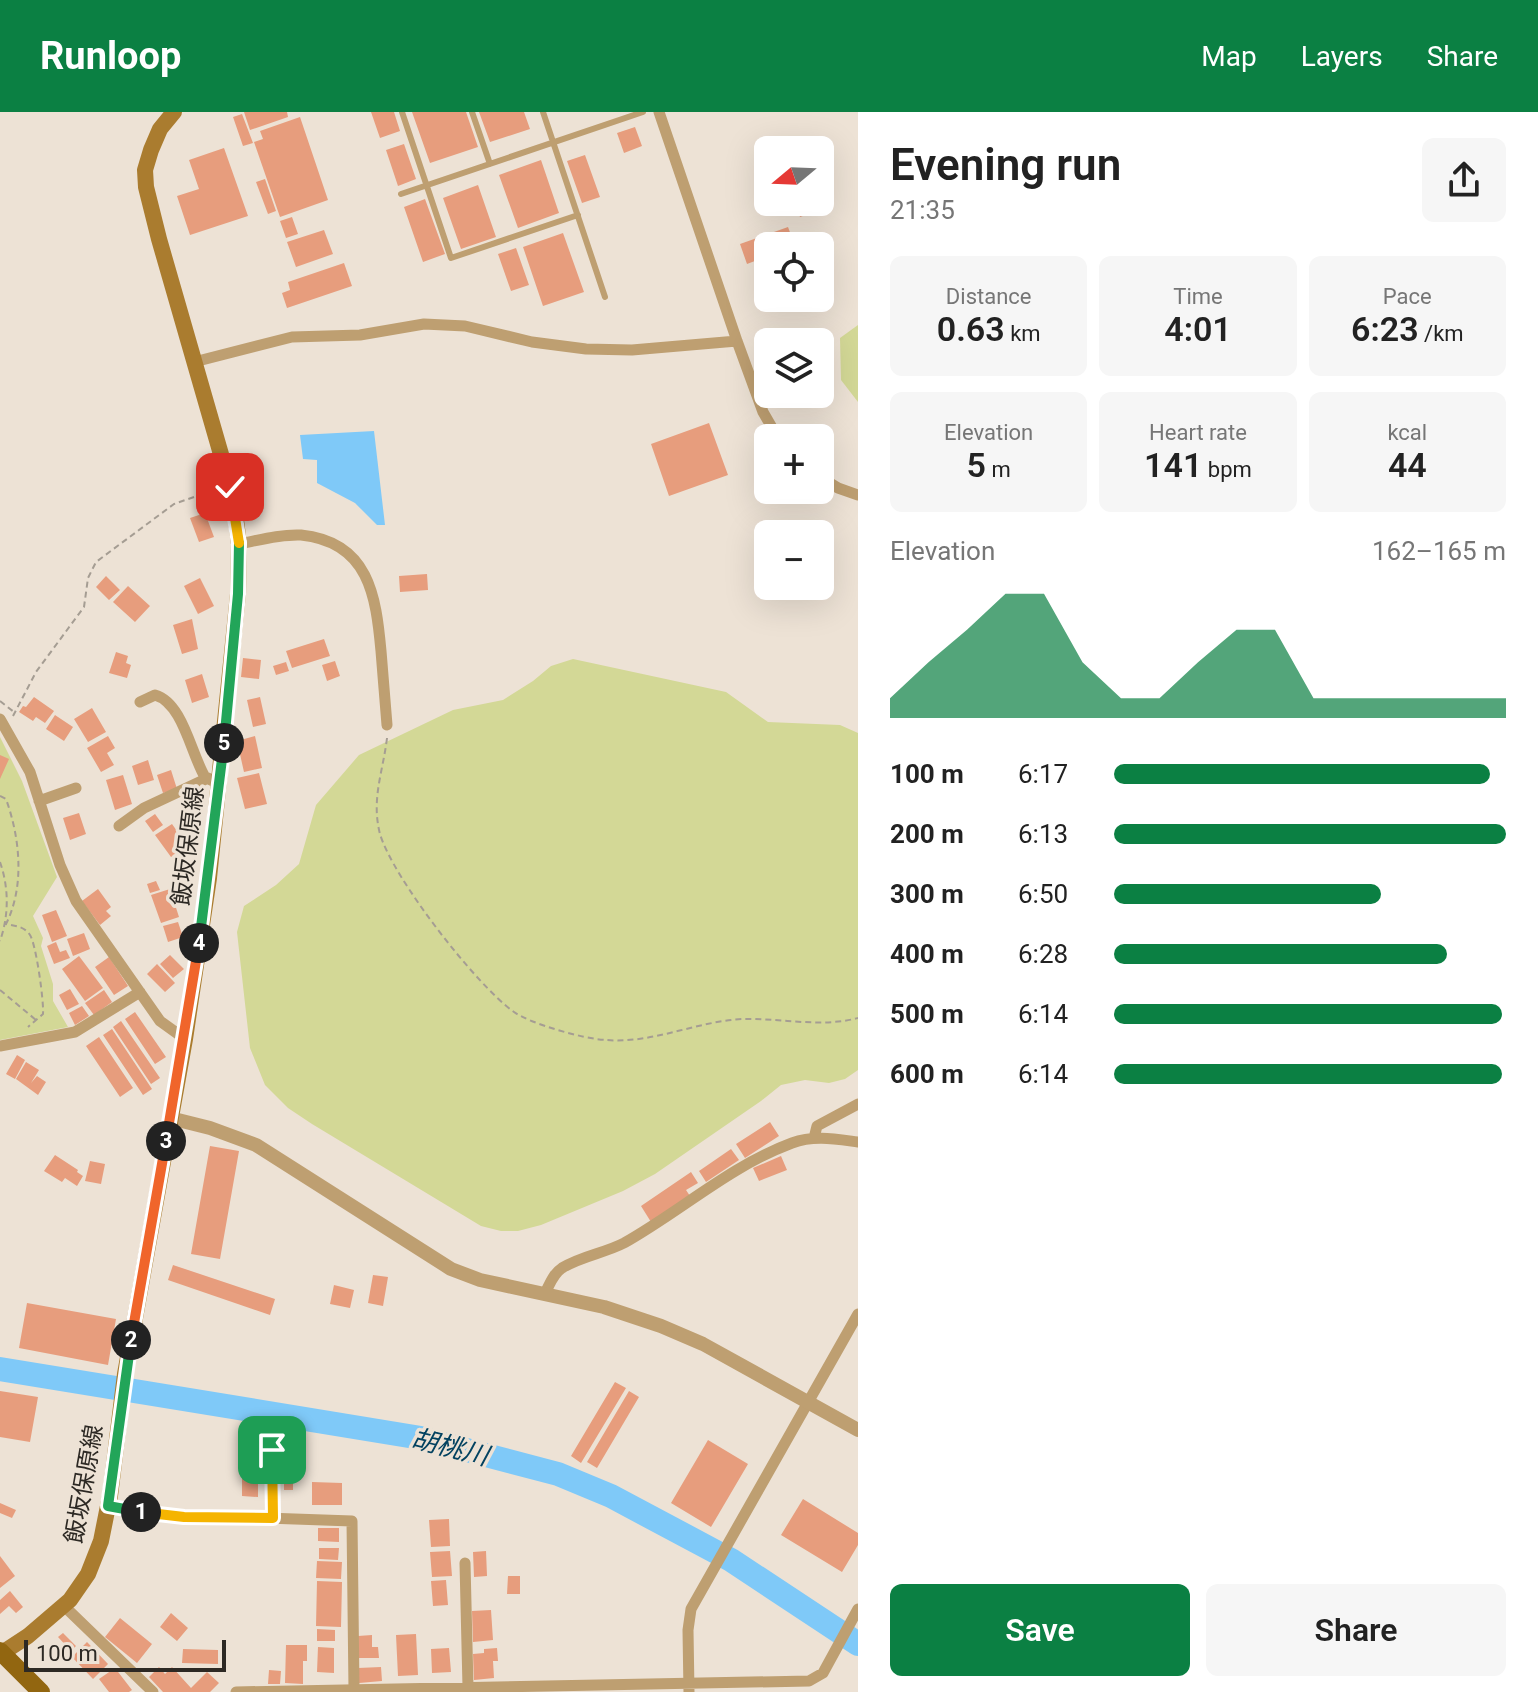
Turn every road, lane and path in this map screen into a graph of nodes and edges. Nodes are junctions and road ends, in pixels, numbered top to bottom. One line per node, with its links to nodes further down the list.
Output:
1 (174, 112): 14 (main road, 飯坂保原線)
2 (402, 112): 9 (lane)
3 (472, 112): 8 (lane)
4 (543, 112): 7 (lane)
5 (643, 112): 7 (lane)
6 (659, 112): 13 (street)
7 (553, 143): 8 (lane); 11 (lane)
8 (490, 164): 9 (lane)
9 (426, 185): 10 (lane); 11 (lane)
10 (401, 194)
11 (578, 215): 12 (lane)
12 (605, 297)
13 (737, 341): 14 (street); 15 (street)
14 (194, 362): 17 (main road, 飯坂保原線)
15 (770, 424)
16 (834, 486): 18 (street)
17 (230, 487): 19 (main road, 飯坂保原線); 22 (path)
18 (858, 495)
19 (239, 544): 24 (street); 25 (main road, 飯坂保原線)
20 (0, 701): 22 (path)
21 (140, 702): 25 (street)
22 (15, 712): 23 (path)
23 (3, 723): 28 (street)
24 (387, 725): 35 (path)
25 (214, 781): 29 (street); 38 (main road, 飯坂保原線)
26 (76, 788): 28 (street)
27 (0, 796): 31 (path)
28 (39, 801): 34 (street)
29 (119, 826)
30 (0, 862): 31 (path)
31 (6, 924): 32 (path); 36 (path)
32 (0, 941)
33 (0, 990): 36 (path)
34 (140, 992): 38 (street); 39 (street)
35 (858, 1018)
36 (37, 1021): 37 (path)
37 (19, 1030)
38 (185, 1039): 41 (main road, 飯坂保原線)
39 (0, 1046)
40 (858, 1104): 42 (street)
41 (170, 1118): 44 (street); 49 (main road, 飯坂保原線)
42 (814, 1138): 43 (street); 44 (street)
43 (858, 1142)
44 (545, 1293): 46 (street)
45 (858, 1314): 46 (street)
46 (807, 1402): 47 (street); 56 (street)
47 (858, 1430)
48 (272, 1450): 50 (street)
49 (108, 1506): 50 (path); 52 (main road, 飯坂保原線)
50 (269, 1518): 57 (street)
51 (465, 1563): 55 (street)
52 (64, 1606): 54 (main road, 飯坂保原線); 60 (street)
53 (858, 1609): 56 (street)
54 (1, 1653): 59 (main road)
55 (468, 1687): 56 (street); 58 (street)
56 (689, 1687)
57 (354, 1689): 58 (street); 61 (street)
58 (394, 1690)
59 (41, 1692)
60 (153, 1692)
61 (236, 1692)

